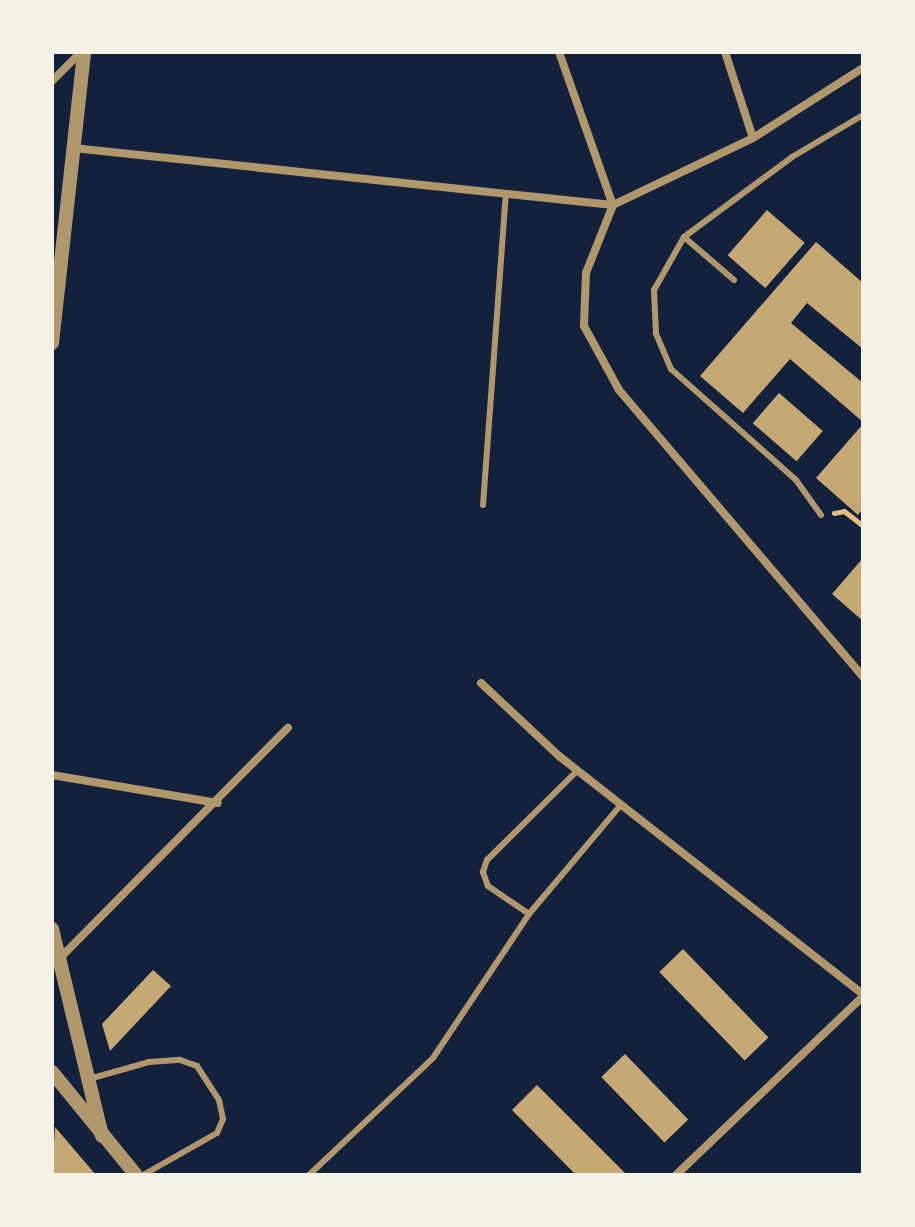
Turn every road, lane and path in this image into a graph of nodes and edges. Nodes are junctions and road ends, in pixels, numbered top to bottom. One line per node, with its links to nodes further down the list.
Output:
1 (82, 52): 5 (street); 8 (street)
2 (559, 52): 10 (street)
3 (725, 52): 7 (street)
4 (863, 68): 7 (street)
5 (52, 81)
6 (863, 115): 11 (lane)
7 (753, 138): 10 (street)
8 (73, 148): 9 (street); 13 (street)
9 (506, 194): 10 (street); 14 (lane)
10 (613, 205): 17 (street)
11 (684, 237): 12 (lane); 15 (lane)
12 (734, 280)
13 (52, 343)
14 (483, 505)
15 (821, 515): 16 (path)
16 (863, 526)
17 (863, 677)
18 (481, 683): 20 (street)
19 (288, 728): 22 (street)
20 (577, 771): 23 (street); 24 (lane)
21 (52, 775): 22 (street)
22 (218, 803): 26 (street)
23 (620, 806): 24 (lane); 27 (street)
24 (529, 914): 33 (lane)
25 (52, 929): 26 (street)
26 (60, 958): 29 (street)
27 (863, 995): 34 (street)
28 (52, 1072): 30 (street)
29 (89, 1079): 30 (street); 32 (lane)
30 (102, 1136): 31 (street)
31 (136, 1175)
32 (143, 1175)
33 (309, 1175)
34 (676, 1175)

